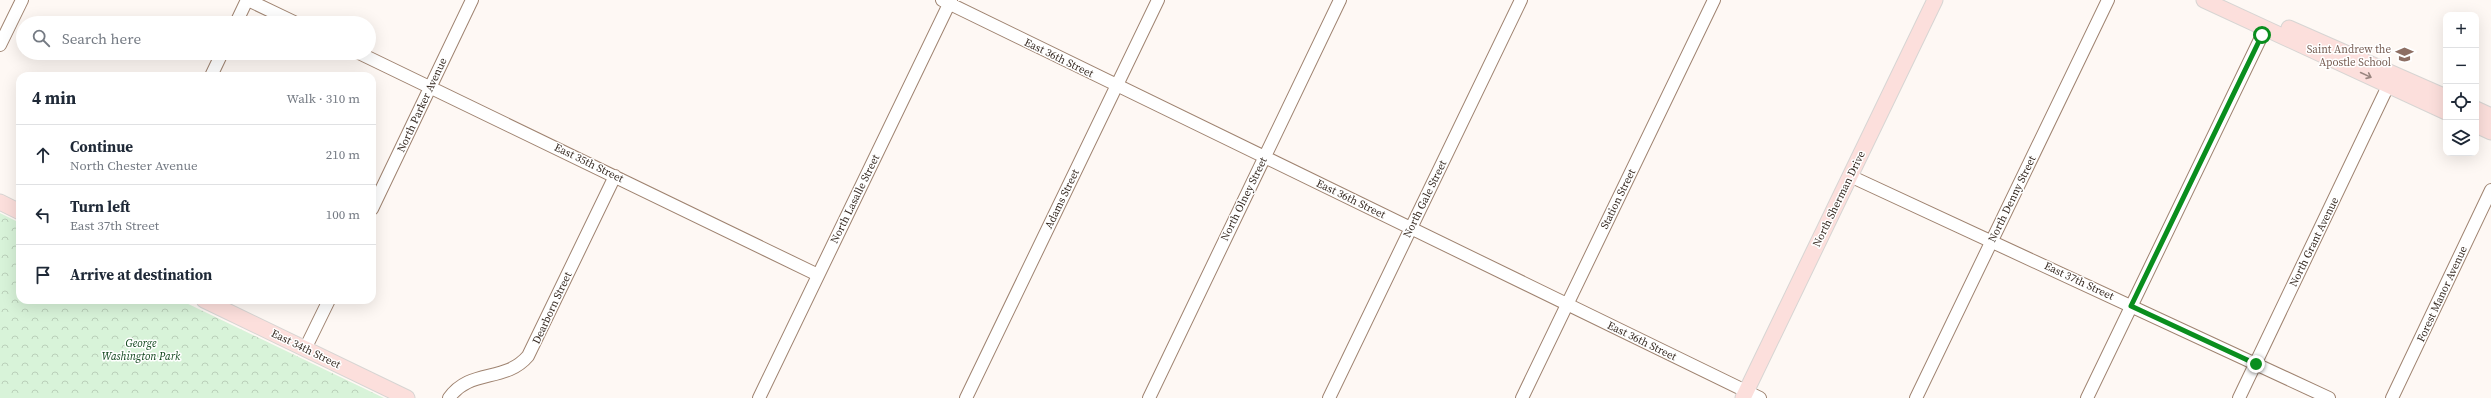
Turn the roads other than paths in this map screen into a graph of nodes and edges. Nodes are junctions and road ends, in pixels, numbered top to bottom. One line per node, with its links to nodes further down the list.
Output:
1 (22, 0): 16 (street)
2 (248, 0): 13 (street); 14 (street)
3 (472, 0): 22 (street, North Parker Avenue)
4 (1158, 0): 20 (street, Adams Street)
5 (1340, 0): 29 (street, North Olney Street)
6 (1521, 0): 36 (street, North Gale Street)
7 (1714, 0): 41 (street, Station Street)
8 (1935, 0): 31 (main road, North Sherman Drive)
9 (2108, 0): 37 (street, North Denny Street)
10 (2204, 0): 15 (main road)
11 (2228, 0): 23 (main road)
12 (947, 1): 20 (street, East 36th Street); 38 (street, North Lasalle Street)
13 (240, 16)
14 (281, 16)
15 (2265, 29): 21 (main road, one-way to 21); 42 (street)
16 (0, 45)
17 (219, 60): 19 (street)
18 (374, 60): 22 (street, East 35th Street)
19 (213, 72)
20 (1116, 86): 29 (street, East 36th Street); 49 (street, Adams Street)
21 (2388, 86): 24 (main road); 44 (street, North Grant Avenue)
22 (430, 87): 30 (street, East 35th Street); 33 (street, North Parker Avenue)
23 (2443, 96)
24 (2443, 111)
25 (2479, 111): 26 (main road)
26 (2491, 116)
27 (2479, 126): 28 (main road)
28 (2491, 132)
29 (1265, 157): 36 (street, East 36th Street); 50 (street, North Olney Street)
30 (615, 176): 38 (street, East 35th Street); 47 (street, Dearborn Street)
31 (1850, 176): 37 (street, East 37th Street); 45 (main road, North Sherman Drive)
32 (2491, 190): 58 (street, Forest Manor Avenue)
33 (376, 201)
34 (0, 202): 35 (main road)
35 (16, 210)
36 (1411, 229): 41 (street, East 36th Street); 51 (street, North Gale Street)
37 (1992, 241): 42 (street, East 37th Street); 54 (street, North Denny Street)
38 (818, 275): 48 (street, North Lasalle Street)
39 (212, 304): 43 (main road, East 34th Street)
40 (327, 304): 43 (street)
41 (1567, 304): 45 (street, East 36th Street); 52 (street, Station Street)
42 (2131, 306): 44 (street, East 37th Street); 55 (street)
43 (305, 349): 46 (main road, East 34th Street)
44 (2256, 364): 56 (street, North Grant Avenue); 57 (street, East 37th Street)
45 (1744, 395): 53 (street, East 36th Street)
46 (407, 398)
47 (449, 398)
48 (759, 398)
49 (966, 398)
50 (1149, 398)
51 (1330, 398)
52 (1522, 398)
53 (1760, 398)
54 (1916, 398)
55 (2087, 398)
56 (2239, 398)
57 (2329, 398)
58 (2392, 398)

